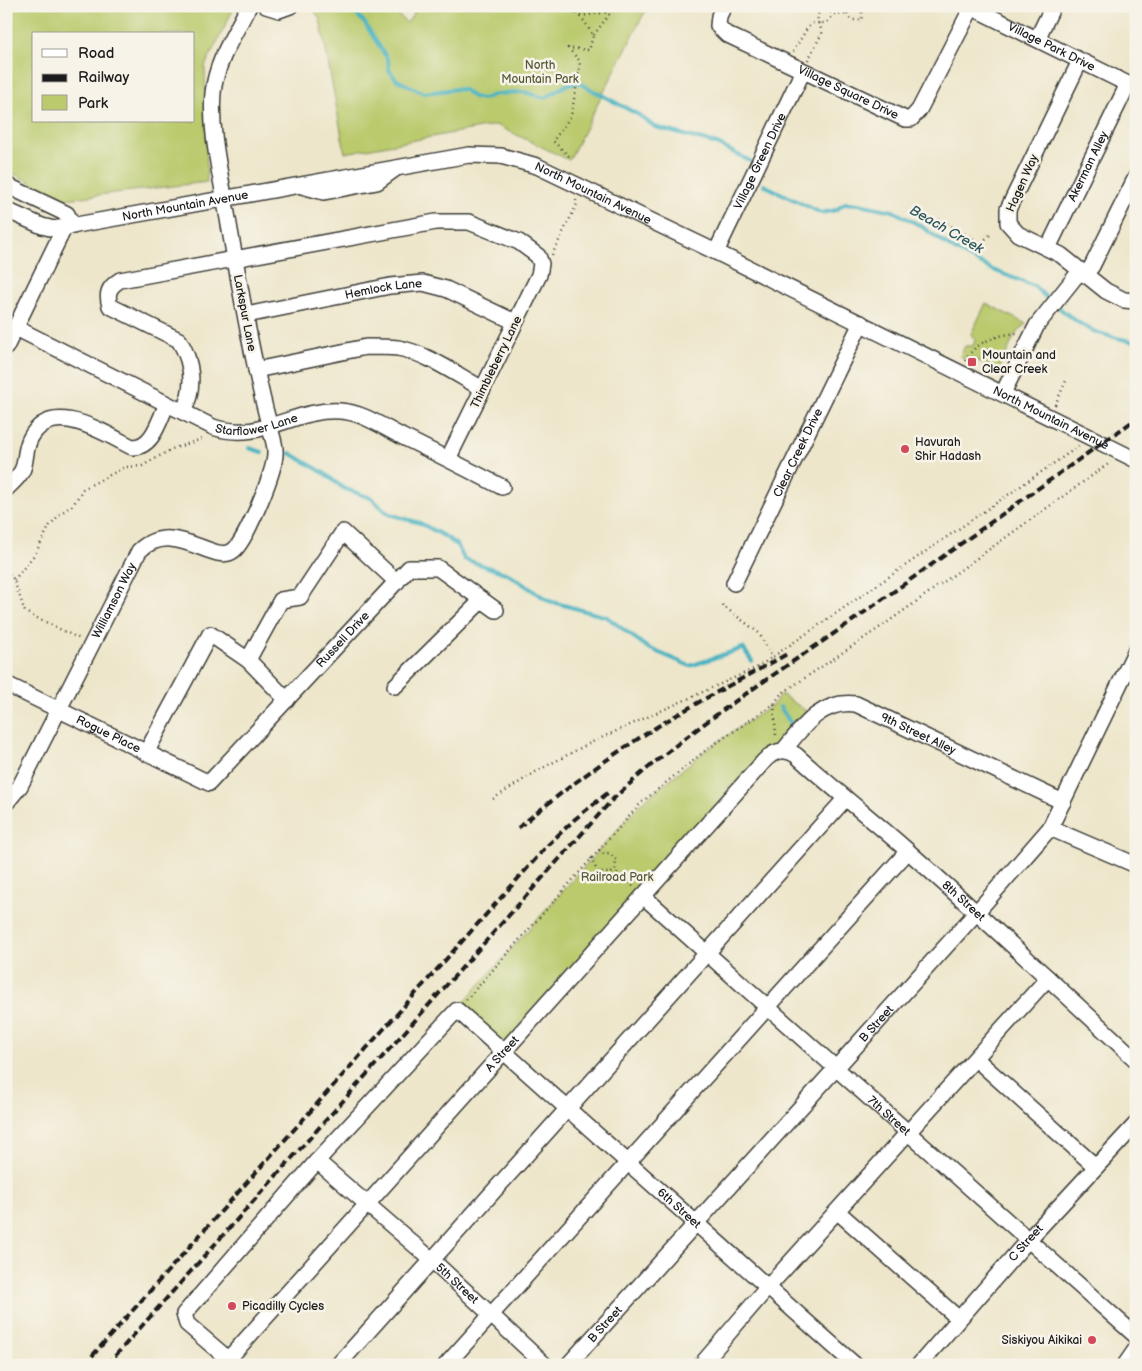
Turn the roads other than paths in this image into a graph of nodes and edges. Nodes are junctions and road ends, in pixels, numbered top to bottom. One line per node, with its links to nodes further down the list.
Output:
1 (249, 6): 13 (street, Larkspur Lane)
2 (266, 6): 3 (street)
3 (290, 6)
4 (724, 6): 9 (street, Village Square Drive)
5 (1053, 6): 7 (street)
6 (970, 7): 7 (street, Village Park Drive); 9 (street, Village Square Drive)
7 (1037, 39): 8 (street, Village Park Drive)
8 (1080, 60): 10 (street, Village Park Drive); 16 (street, Hagen Way)
9 (806, 66): 17 (street, Village Green Drive)
10 (1132, 86): 16 (street, Akerman Alley)
11 (1136, 177): 19 (street)
12 (6, 184): 15 (street)
13 (225, 198): 15 (street, North Mountain Avenue); 17 (street, North Mountain Avenue); 18 (street, Larkspur Lane)
14 (6, 210): 15 (street, North Mountain Avenue)
15 (69, 227): 24 (street)
16 (1048, 248): 19 (street, Hagen Way)
17 (716, 252): 23 (street, North Mountain Avenue)
18 (235, 259): 21 (street, Larkspur Lane); 22 (street, Thimbleberry Lane); 30 (street)
19 (1083, 273): 20 (street, Hagen Way); 28 (street)
20 (1135, 296)
21 (246, 315): 22 (street, Hemlock Lane); 26 (street, Larkspur Lane)
22 (515, 322): 27 (street, Thimbleberry Lane)
23 (861, 324): 28 (street, North Mountain Avenue); 37 (street, Clear Creek Drive)
24 (16, 328): 25 (street); 29 (street, Starflower Lane)
25 (6, 347)
26 (256, 370): 27 (street); 31 (street, Larkspur Lane)
27 (483, 389): 32 (street, Thimbleberry Lane)
28 (1003, 393): 33 (street, North Mountain Avenue)
29 (167, 404): 30 (street, Starflower Lane); 35 (street)
30 (183, 412): 31 (street, Starflower Lane)
31 (270, 427): 32 (street, Starflower Lane); 45 (street, Williamson Way)
32 (448, 459): 34 (street, Starflower Lane)
33 (1136, 460)
34 (502, 487)
35 (6, 489)
36 (397, 582): 38 (street, Russell Drive); 41 (street); 44 (street, Russell Drive)
37 (734, 583)
38 (482, 600): 39 (street, Russell Drive); 43 (street)
39 (496, 610)
40 (1134, 659): 50 (street, B Street)
41 (248, 660): 44 (street); 47 (street)
42 (6, 684): 45 (street, Rogue Place)
43 (395, 686)
44 (287, 700): 48 (street, Russell Drive)
45 (59, 710): 47 (street, Rogue Place); 51 (street, Williamson Way)
46 (782, 750): 49 (street, 8th Street); 50 (street, 9th Street Alley); 55 (street, A Street)
47 (146, 752): 48 (street, Rogue Place)
48 (209, 783)
49 (845, 799): 53 (street, 8th Street); 57 (street)
50 (1063, 802): 52 (street, B Street)
51 (6, 803)
52 (1050, 828): 54 (street); 56 (street, B Street)
53 (908, 851): 56 (street, 8th Street); 59 (street)
54 (1136, 865)
55 (644, 896): 57 (street, 7th Street); 60 (street, A Street)
56 (976, 913): 58 (street, 8th Street); 63 (street, B Street)
57 (708, 952): 59 (street, 7th Street); 64 (street)
58 (1048, 978): 61 (street); 62 (street, 8th Street)
59 (768, 1006): 63 (street, 7th Street); 68 (street)
60 (504, 1051): 64 (street, 6th Street); 67 (street, 6th Street); 70 (street, A Street)
61 (976, 1059): 66 (street); 69 (street)
62 (1136, 1060)
63 (835, 1068): 66 (street, 7th Street); 72 (street, B Street)
64 (568, 1109): 68 (street, 6th Street); 74 (street)
65 (1136, 1124): 69 (street, C Street)
66 (909, 1134): 71 (street); 73 (street, 7th Street)
67 (317, 1162): 70 (street, 5th Street); 80 (street)
68 (628, 1163): 72 (street, 6th Street); 76 (street)
69 (1096, 1167): 73 (street, C Street)
70 (367, 1204): 74 (street, 5th Street); 80 (street, A Street)
71 (838, 1212): 75 (street); 77 (street)
72 (696, 1223): 75 (street, 6th Street); 84 (street, B Street)
73 (1028, 1240): 77 (street, C Street); 78 (street, 7th Street)
74 (432, 1260): 76 (street, 5th Street); 81 (street)
75 (768, 1287): 85 (street); 86 (street, 6th Street)
76 (491, 1314): 82 (street); 83 (street, 5th Street)
77 (959, 1319): 87 (street, C Street)
78 (1136, 1336)
79 (1136, 1349): 88 (street)
80 (229, 1363)
81 (338, 1365)
82 (446, 1365)
83 (546, 1365)
84 (568, 1365)
85 (701, 1365)
86 (855, 1365)
87 (919, 1365)
88 (1125, 1365)

